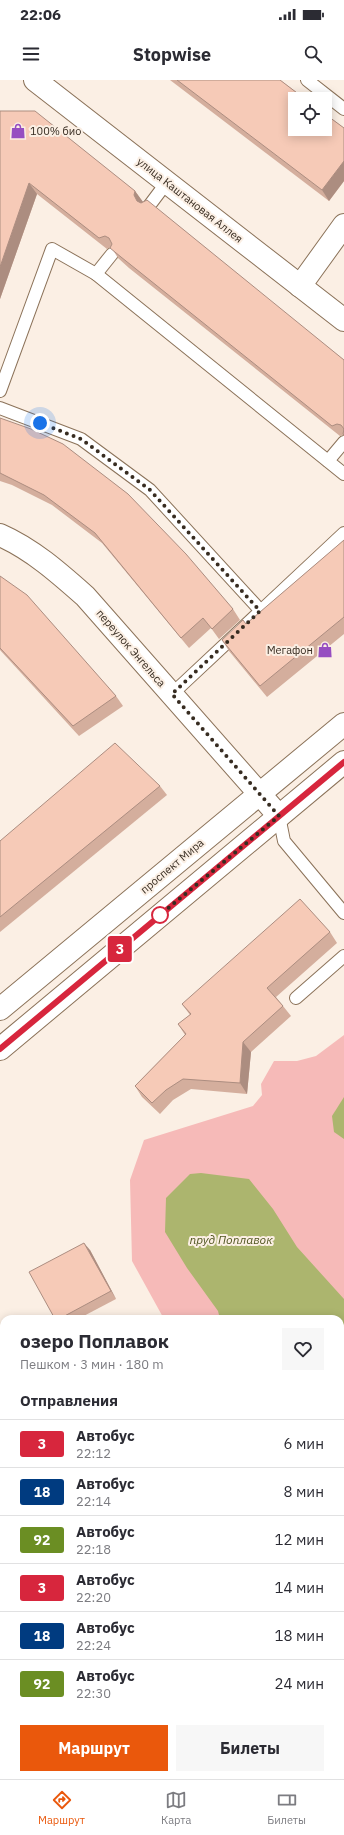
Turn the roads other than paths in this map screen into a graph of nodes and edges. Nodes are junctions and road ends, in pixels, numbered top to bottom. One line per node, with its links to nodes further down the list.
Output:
1 (35, 80): 4 (street, улица Каштановая Аллея)
2 (307, 80): 3 (lane)
3 (344, 109)
4 (167, 182): 5 (lane); 9 (street, улица Каштановая Аллея)
5 (149, 206)
6 (344, 225): 9 (street)
7 (112, 254): 8 (lane)
8 (96, 274): 11 (lane); 14 (lane)
9 (300, 286): 10 (street, улица Каштановая Аллея)
10 (344, 320)
11 (0, 391)
12 (0, 408): 18 (lane)
13 (344, 442): 14 (lane)
14 (328, 461): 15 (lane)
15 (344, 474)
16 (344, 533): 18 (lane)
17 (0, 535): 19 (street, переулок Энгельса)
18 (260, 611): 19 (lane)
19 (172, 694): 22 (street, переулок Энгельса)
20 (344, 724): 22 (street, проспект Мира)
21 (344, 762): 23 (street)
22 (260, 794): 23 (street, переулок Энгельса); 27 (street, проспект Мира)
23 (279, 816): 24 (lane); 28 (street)
24 (344, 913)
25 (344, 956): 26 (lane)
26 (296, 998)
27 (0, 1009)
28 (0, 1049)

